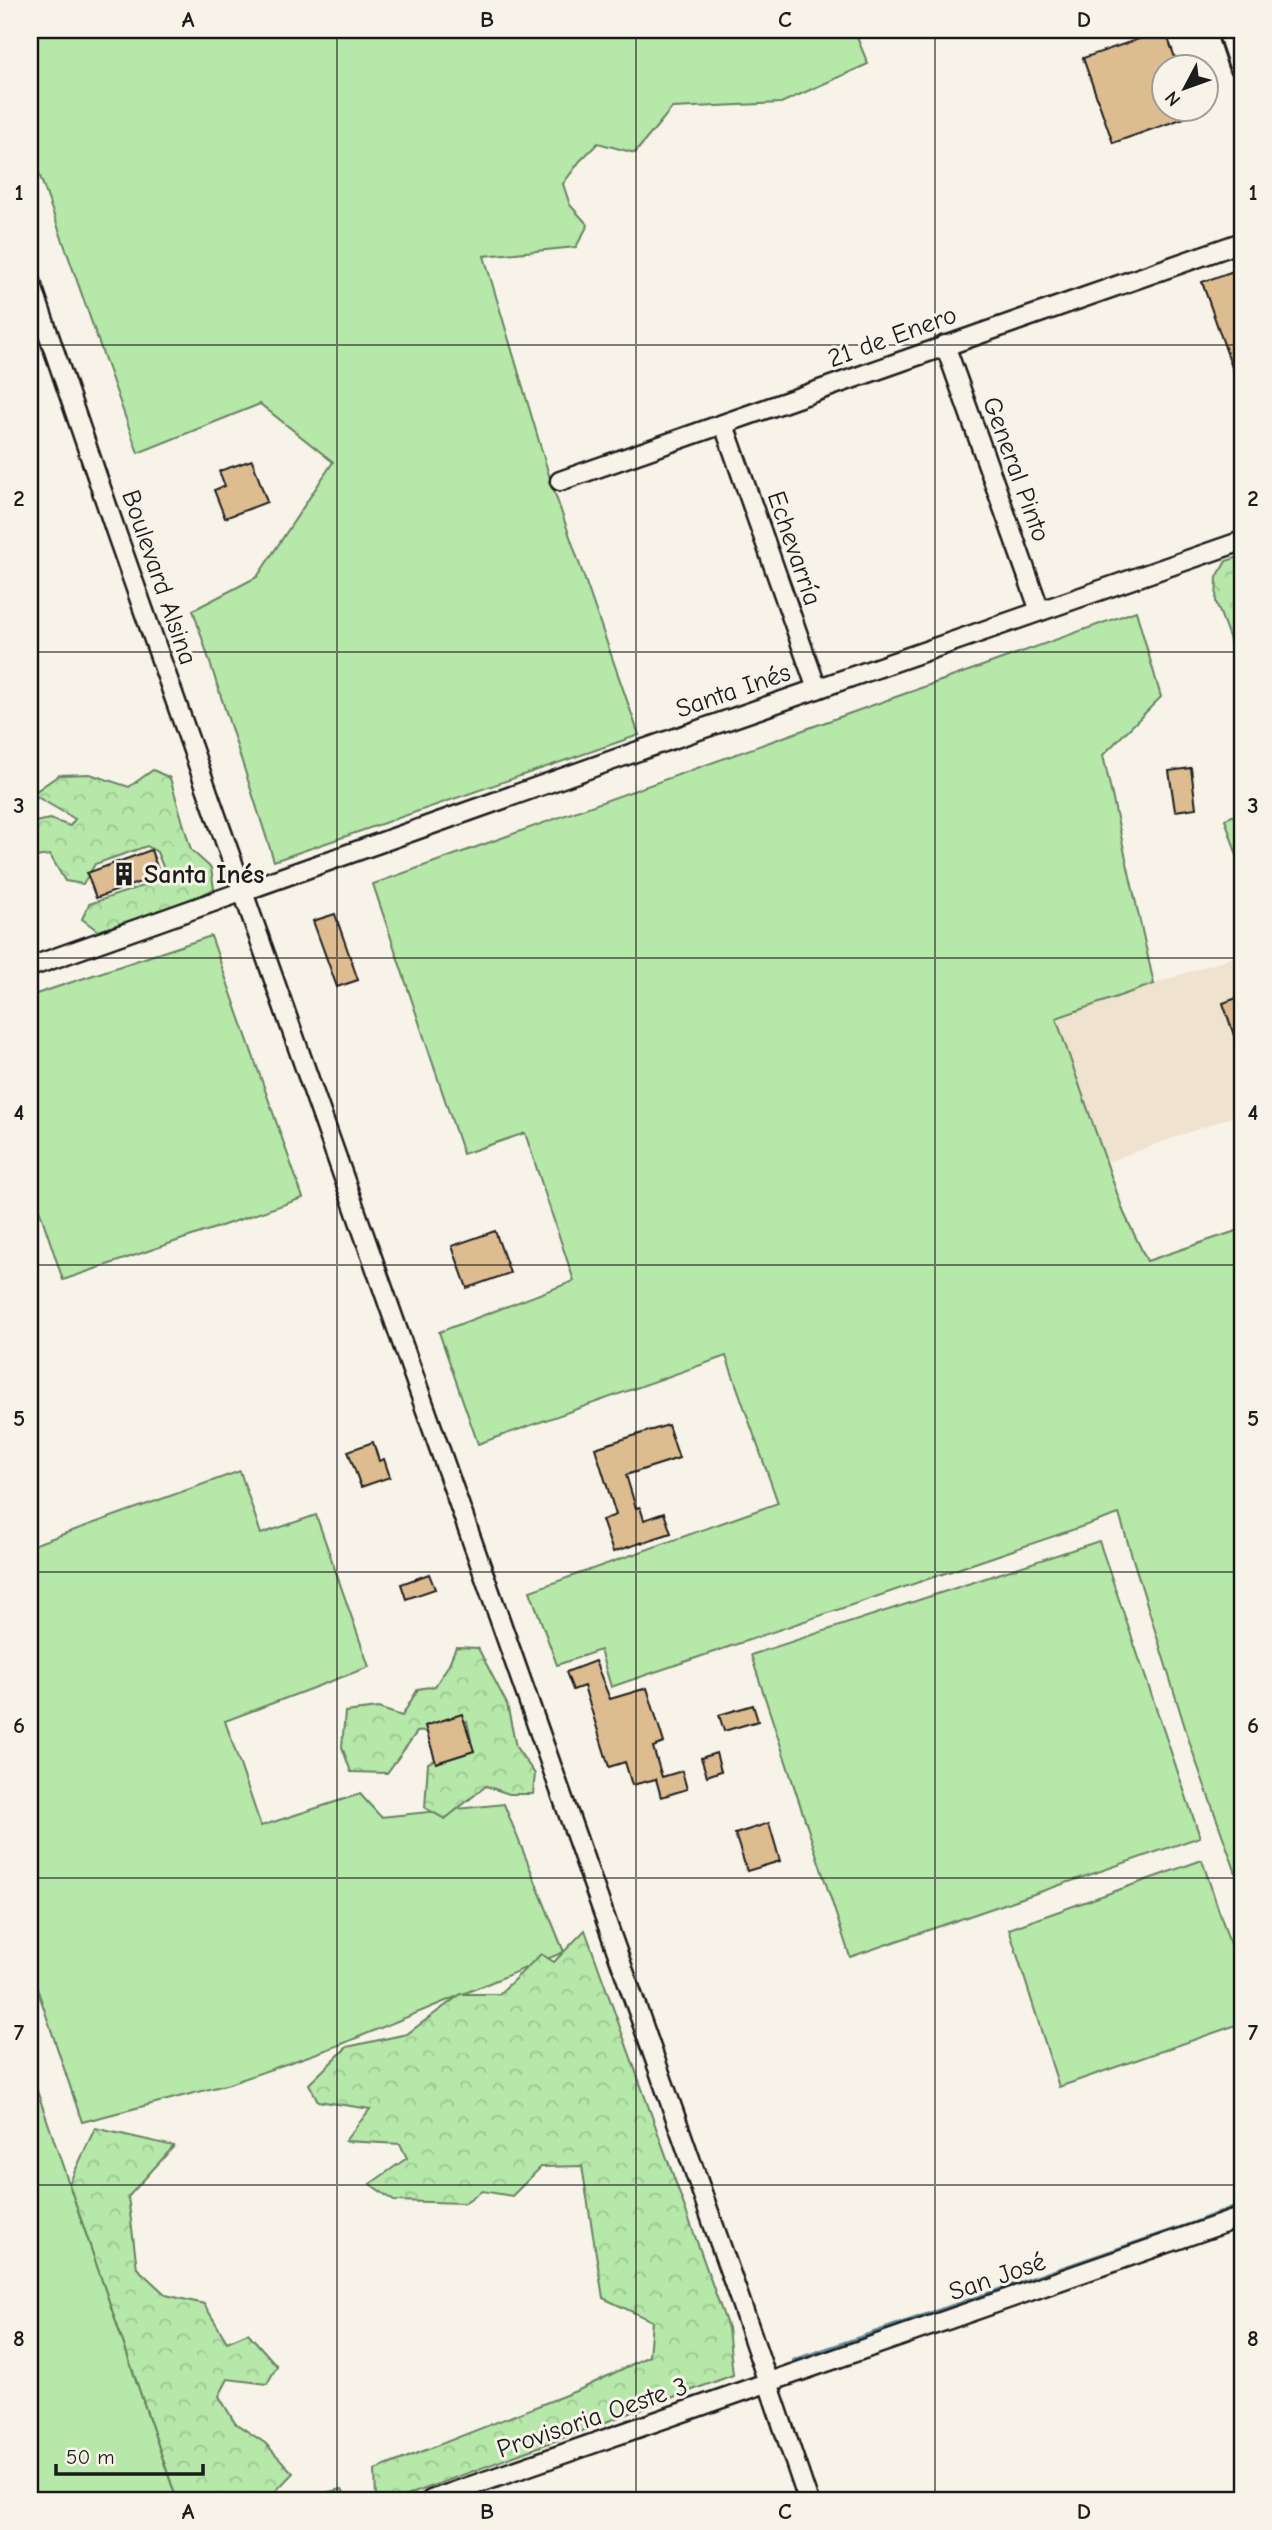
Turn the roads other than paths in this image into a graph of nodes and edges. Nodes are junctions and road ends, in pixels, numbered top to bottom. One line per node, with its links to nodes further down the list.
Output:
1 (1231, 30): 2 (main road)
2 (1242, 63)
3 (1242, 242): 5 (street, 21 de Enero)
4 (30, 280): 11 (street, Boulevard Alsina)
5 (945, 345): 6 (street, 21 de Enero); 9 (street, General Pinto)
6 (724, 425): 7 (street, 21 de Enero); 10 (street, Echevarría)
7 (560, 481)
8 (1242, 541): 9 (street, Santa Inés)
9 (1040, 611): 10 (street, Santa Inés)
10 (817, 689): 11 (street, Santa Inés)
11 (243, 891): 12 (street, Santa Inés); 14 (street, Boulevard Alsina)
12 (30, 967)
13 (1242, 2217): 14 (street, San José)
14 (769, 2384): 15 (street, Provisoria Oeste 3); 16 (street, Boulevard Alsina)
15 (431, 2500)
16 (808, 2500)

